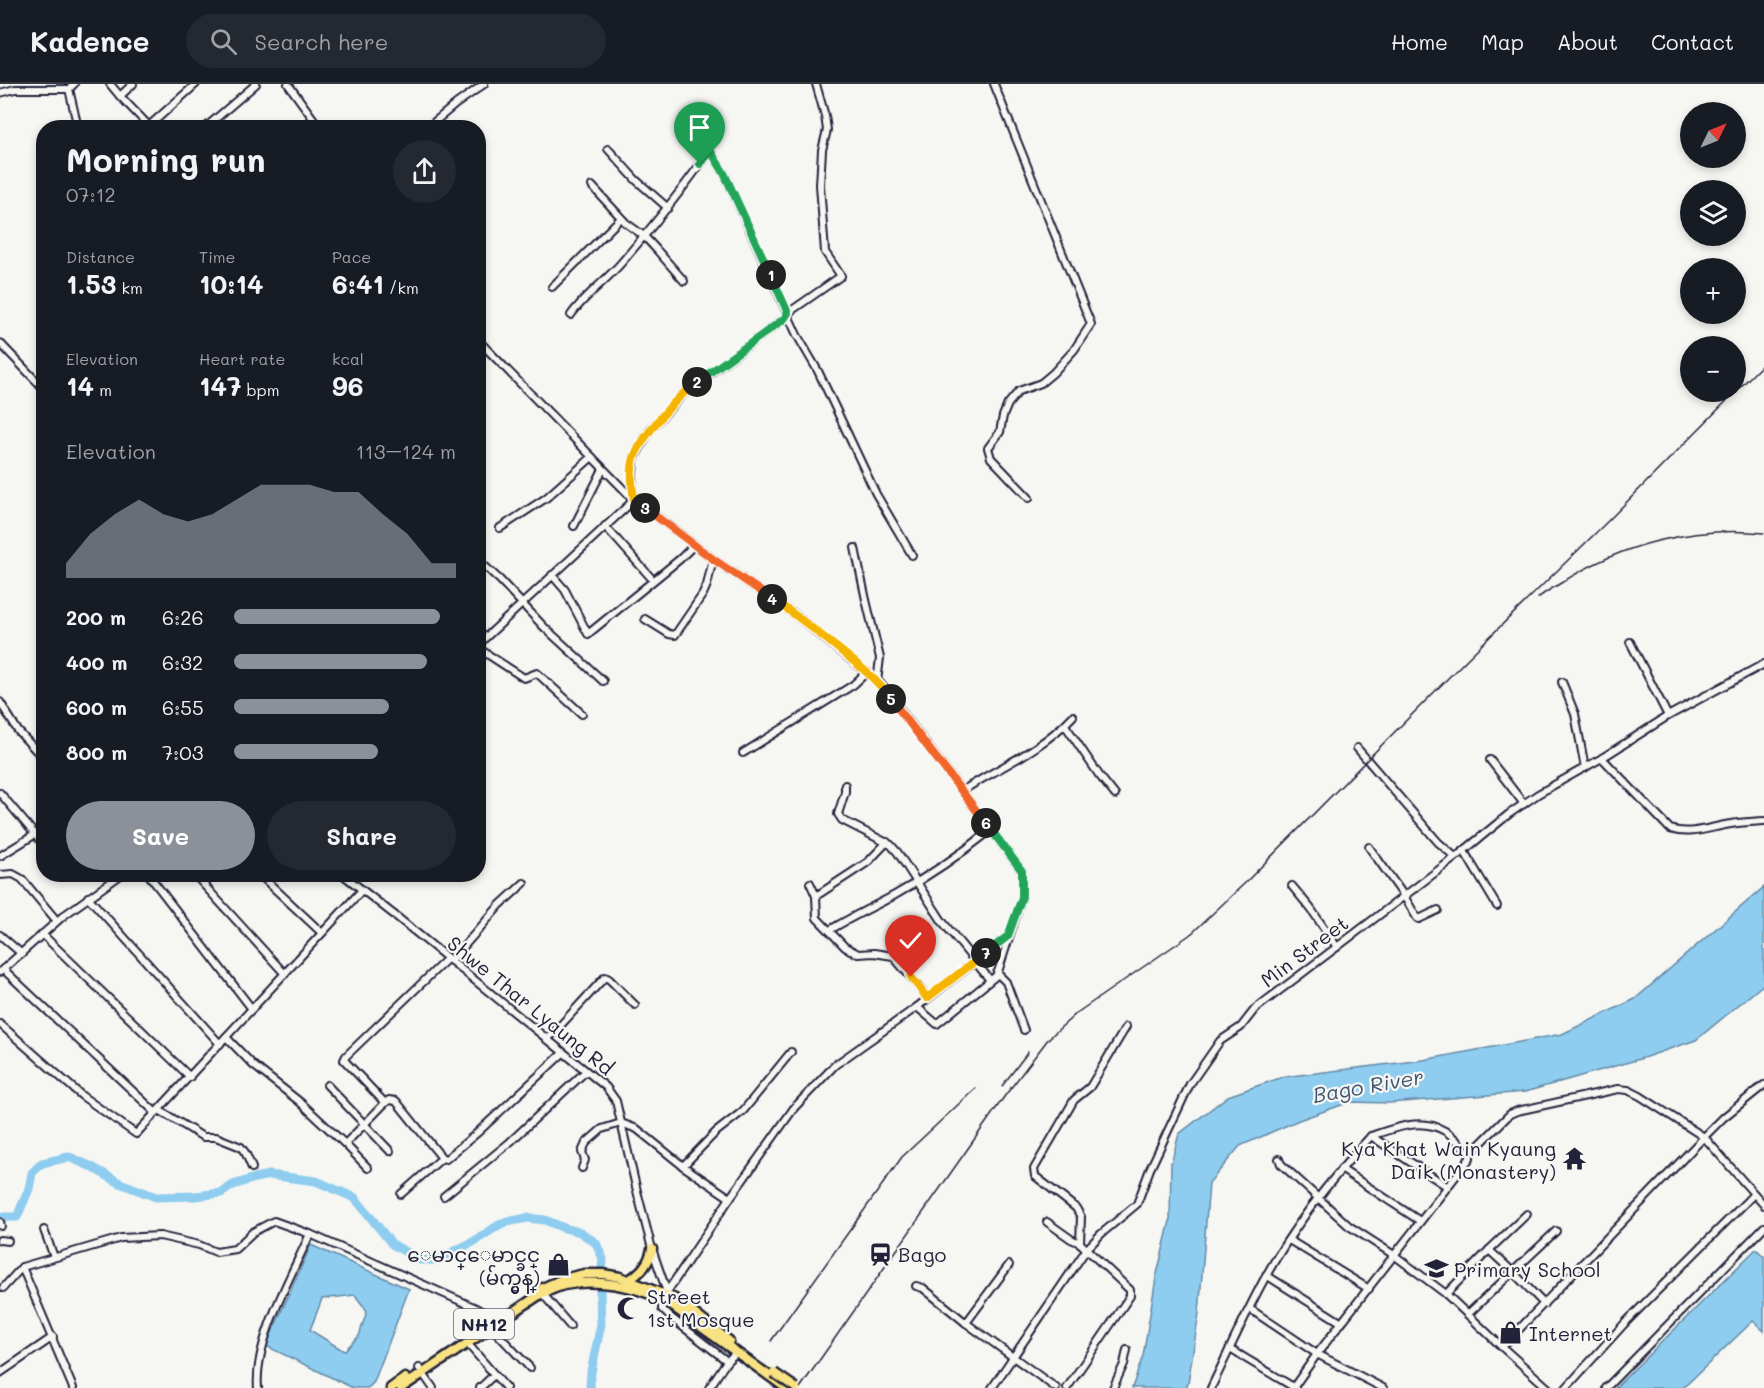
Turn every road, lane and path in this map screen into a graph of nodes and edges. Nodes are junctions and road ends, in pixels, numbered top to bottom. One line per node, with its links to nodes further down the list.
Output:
1 (110, 84): 12 (street)
2 (133, 84): 12 (street)
3 (196, 84): 15 (street)
4 (256, 84): 16 (street)
5 (288, 84): 17 (street)
6 (484, 84): 18 (street)
7 (816, 84): 28 (street)
8 (994, 84): 35 (street)
9 (14, 87): 10 (street); 11 (street)
10 (72, 87): 13 (street)
11 (0, 93)
12 (120, 96): 14 (street)
13 (77, 120)
14 (143, 120)
15 (157, 120)
16 (214, 120)
17 (314, 120)
18 (437, 120)
19 (704, 140): 21 (street)
20 (608, 149): 23 (street)
21 (710, 150): 23 (street); 28 (street)
22 (592, 186): 24 (street)
23 (668, 208): 25 (street)
24 (621, 218): 25 (street); 27 (street)
25 (644, 236): 26 (street); 29 (street)
26 (684, 281)
27 (552, 287)
28 (788, 313): 36 (street); 42 (street)
29 (571, 315)
30 (0, 344): 32 (street)
31 (486, 348): 33 (street)
32 (36, 380)
33 (592, 457): 34 (street); 39 (street)
34 (603, 469): 36 (street); 37 (street)
35 (1029, 498)
36 (634, 500): 38 (street); 40 (street)
37 (574, 526)
38 (605, 526): 45 (street); 46 (street)
39 (500, 528)
40 (694, 545): 43 (street); 46 (street)
41 (855, 548): 55 (street)
42 (912, 555)
43 (713, 559): 48 (street); 53 (street)
44 (486, 567): 47 (street)
45 (552, 575): 46 (street); 47 (street)
46 (653, 580)
47 (522, 603): 49 (street); 54 (street)
48 (645, 619)
49 (486, 637)
50 (1630, 642): 60 (street)
51 (486, 653): 58 (street)
52 (1764, 664): 60 (street, Min Street)
53 (867, 672): 55 (street); 64 (street)
54 (603, 681)
55 (877, 682): 69 (street)
56 (1562, 682): 67 (street)
57 (0, 702): 63 (street)
58 (582, 714)
59 (1073, 716): 61 (street)
60 (1668, 717): 65 (street, Min Street)
61 (1065, 725): 69 (street); 71 (street)
62 (1357, 748): 80 (street)
63 (36, 750)
64 (743, 753)
65 (1602, 759): 67 (street, Min Street); 73 (street)
66 (1490, 760): 72 (street)
67 (1585, 768): 72 (street, Min Street)
68 (845, 785): 76 (street)
69 (962, 791): 74 (street)
70 (0, 793): 75 (street)
71 (1115, 795)
72 (1524, 804): 78 (street, Min Street)
73 (1764, 821)
74 (992, 830): 87 (street); 102 (street)
75 (35, 836): 79 (street)
76 (886, 842): 87 (street); 92 (street)
77 (1369, 847): 94 (street)
78 (1464, 851): 80 (street, Min Street); 95 (street)
79 (0, 856)
80 (1455, 857): 94 (street, Min Street)
81 (0, 875): 97 (street)
82 (110, 882): 93 (street)
83 (154, 882): 114 (street)
84 (202, 882): 109 (street)
85 (268, 882): 99 (street)
86 (352, 882): 91 (street, Shwe Thar Lyaung Rd)
87 (917, 882): 98 (street); 106 (street)
88 (524, 883): 105 (street)
89 (810, 883): 92 (street)
90 (1292, 886): 103 (street)
91 (362, 890): 99 (street); 105 (street, Shwe Thar Lyaung Rd)
92 (816, 896): 98 (street)
93 (88, 897): 97 (street); 120 (street)
94 (1404, 897): 96 (street); 103 (street, Min Street)
95 (1497, 906)
96 (1437, 910)
97 (57, 921): 100 (street)
98 (830, 930): 111 (street)
99 (322, 933): 109 (street)
100 (42, 934): 104 (street); 124 (street)
101 (0, 935): 104 (street)
102 (1008, 936): 106 (street); 108 (street)
103 (1337, 947): 162 (street, Min Street)
104 (22, 954): 107 (street)
105 (449, 960): 119 (street, Shwe Thar Lyaung Rd); 127 (street)
106 (975, 962): 110 (street); 111 (street)
107 (2, 971): 128 (street)
108 (998, 973): 110 (street); 117 (street)
109 (285, 974): 114 (street)
110 (990, 980): 113 (street)
111 (927, 998): 113 (street)
112 (635, 1005): 119 (street)
113 (916, 1007): 147 (street)
114 (252, 1009): 118 (street)
115 (0, 1024): 128 (street)
116 (1126, 1027): 160 (street)
117 (1024, 1030)
118 (226, 1037): 120 (street); 133 (street)
119 (547, 1040): 122 (street, Shwe Thar Lyaung Rd)
120 (220, 1044): 124 (street)
121 (791, 1052): 138 (street)
122 (563, 1053): 123 (street, Shwe Thar Lyaung Rd); 136 (street)
123 (586, 1071): 129 (street, Shwe Thar Lyaung Rd); 146 (street)
124 (190, 1077): 128 (street)
125 (327, 1085): 130 (street)
126 (1764, 1085): 132 (street)
127 (385, 1103): 130 (street); 136 (street)
128 (158, 1111): 139 (street)
129 (621, 1123): 138 (street); 141 (street); 161 (street, Shwe Thar Lyaung Rd)
130 (365, 1124): 133 (street); 134 (street)
131 (1371, 1136): 135 (street); 142 (street); 143 (street)
132 (1704, 1137): 135 (street); 145 (street); 179 (street)
133 (345, 1144): 140 (street)
134 (390, 1151)
135 (1470, 1154): 143 (street)
136 (442, 1158): 144 (street)
137 (1279, 1159): 148 (street)
138 (683, 1166): 147 (street)
139 (252, 1168)
140 (368, 1168)
141 (582, 1168)
142 (1341, 1169): 148 (street); 151 (street)
143 (1448, 1187): 151 (street)
144 (402, 1194)
145 (1754, 1194): 149 (street); 218 (street)
146 (444, 1196)
147 (730, 1198): 178 (street)
148 (1317, 1198): 158 (street); 164 (street)
149 (1764, 1205)
150 (1527, 1214): 163 (street)
151 (1420, 1221): 164 (street)
152 (1047, 1222): 160 (street)
153 (1764, 1227): 219 (street)
154 (44, 1230): 165 (street)
155 (1556, 1231): 168 (street)
156 (310, 1234): 165 (street); 182 (street); 201 (street)
157 (0, 1240): 159 (street)
158 (1289, 1240): 169 (street); 175 (street)
159 (8, 1241)
160 (1080, 1243): 162 (street)
161 (652, 1249): 172 (highway); 178 (street, Shwe Thar Lyaung Rd)
162 (1086, 1250): 193 (street, Min Street); 212 (street)
163 (1489, 1250): 168 (street); 177 (street)
164 (1394, 1255): 175 (street); 177 (street)
165 (54, 1257): 167 (street)
166 (1009, 1265): 183 (street)
167 (22, 1267): 174 (street); 186 (street)
168 (1513, 1272): 179 (street); 181 (street)
169 (1266, 1275): 180 (street); 184 (street)
170 (584, 1279): 171 (highway, NH12); 176 (highway, NH12); 182 (highway, NH12)
171 (603, 1279): 172 (highway, NH12); 178 (highway, NH12)
172 (629, 1280): 178 (highway, NH12)
173 (916, 1286): 183 (street)
174 (3, 1288)
175 (1369, 1289): 184 (street)
176 (542, 1293): 182 (highway, NH12); 185 (street)
177 (1446, 1294): 181 (street)
178 (666, 1297): 191 (highway, NH12); 194 (street, Shwe Thar Lyaung Rd); 199 (highway, NH12)
179 (1544, 1304): 188 (street)
180 (1250, 1309): 189 (street); 192 (street)
181 (1468, 1314): 188 (street)
182 (492, 1322): 187 (highway, NH12); 195 (street); 196 (highway, NH12)
183 (966, 1323): 193 (street)
184 (1342, 1323): 192 (street)
185 (570, 1326)
186 (53, 1337): 197 (street); 200 (street)
187 (467, 1343): 196 (highway, NH12); 198 (street)
188 (1502, 1347): 217 (street)
189 (1230, 1349): 214 (street); 215 (street)
190 (1126, 1350): 213 (street)
191 (736, 1353): 194 (street); 199 (highway, NH12)
192 (1317, 1354): 215 (street); 216 (street)
193 (1014, 1357): 210 (street, Min Street); 211 (street)
194 (728, 1360): 207 (street)
195 (530, 1368)
196 (421, 1371): 202 (highway, NH12); 203 (highway, NH12); 204 (street)
197 (0, 1373)
198 (494, 1375): 205 (street); 206 (street)
199 (773, 1375): 208 (highway, NH12); 209 (highway, NH12, bridge)
200 (73, 1388)
201 (258, 1388)
202 (391, 1388)
203 (401, 1388)
204 (433, 1388)
205 (480, 1388)
206 (506, 1388)
207 (709, 1388)
208 (786, 1388)
209 (796, 1388)
210 (992, 1388)
211 (1056, 1388)
212 (1067, 1388)
213 (1113, 1388)
214 (1211, 1388)
215 (1294, 1388)
216 (1383, 1388)
217 (1548, 1388)
218 (1566, 1388)
219 (1606, 1388)

